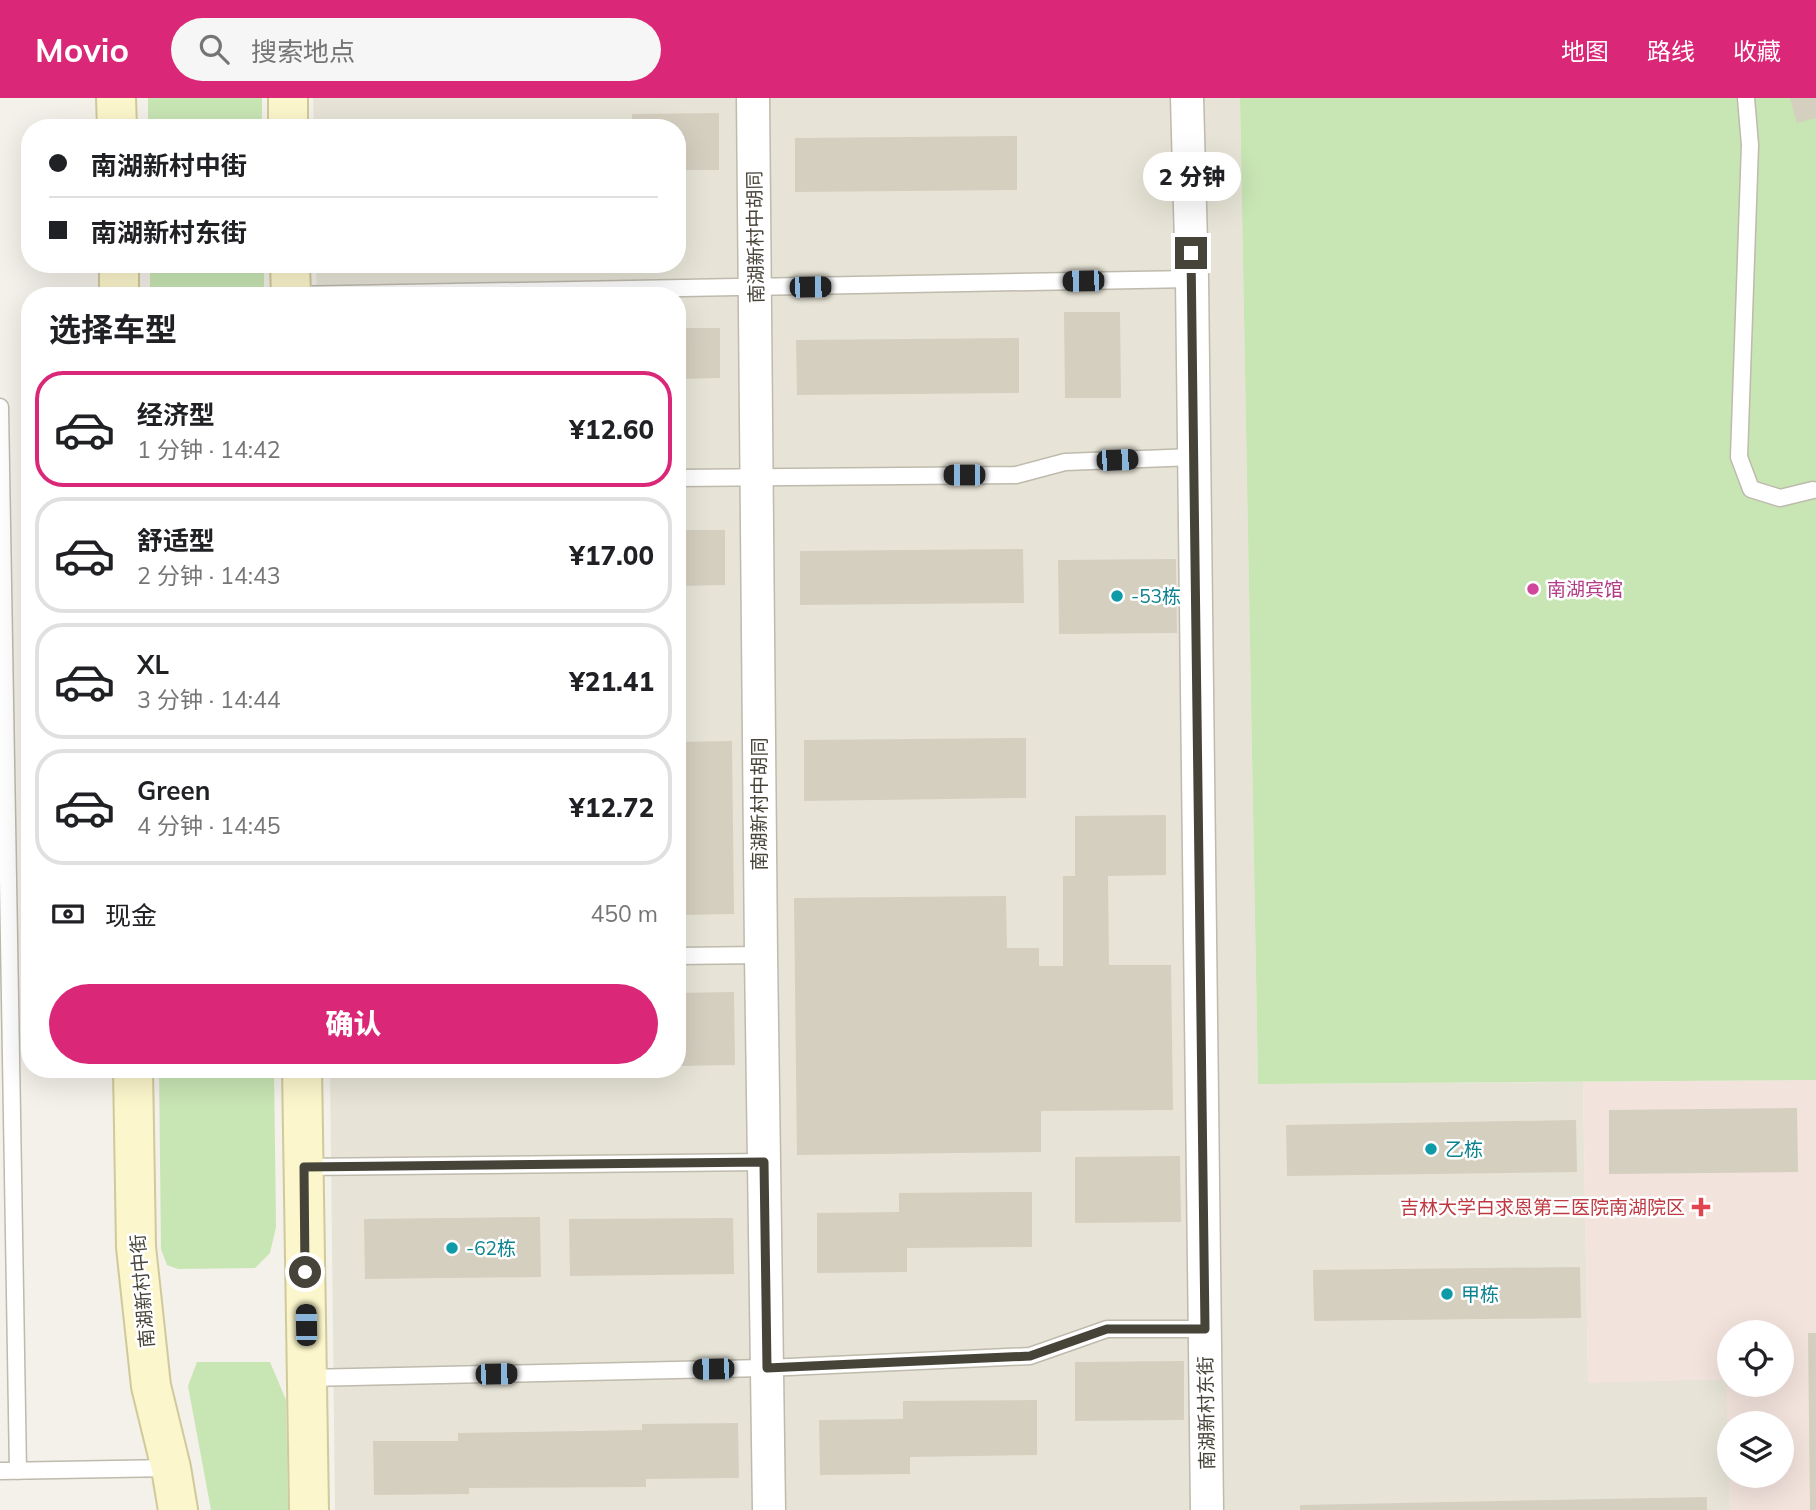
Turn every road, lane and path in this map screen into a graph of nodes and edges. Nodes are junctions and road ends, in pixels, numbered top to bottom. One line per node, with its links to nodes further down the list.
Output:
1 (116, 98): 7 (street)
2 (288, 98): 8 (street)
3 (753, 98): 10 (street, 南湖新村中胡同)
4 (1181, 98): 5 (lane)
5 (1187, 98): 9 (street, 南湖新村东街)
6 (1746, 98): 16 (lane)
7 (117, 119)
8 (288, 119)
9 (1192, 279): 10 (lane); 13 (street, 南湖新村东街)
10 (755, 288): 11 (lane); 14 (street, 南湖新村中胡同)
11 (686, 289)
12 (0, 407): 28 (lane)
13 (1194, 457): 14 (lane); 23 (street, 南湖新村东街)
14 (756, 477): 15 (lane); 17 (street, 南湖新村中胡同)
15 (686, 478)
16 (1812, 490)
17 (761, 955): 18 (lane); 21 (street, 南湖新村中胡同)
18 (686, 956)
19 (133, 1078): 26 (street, 南湖新村中街)
20 (302, 1078): 22 (street)
21 (764, 1162): 22 (lane); 24 (street, 南湖新村中胡同)
22 (304, 1167): 25 (street)
23 (1205, 1329): 24 (lane); 32 (street, 南湖新村东街)
24 (767, 1368): 25 (lane); 31 (street, 南湖新村中胡同)
25 (307, 1378): 30 (street)
26 (172, 1468): 28 (lane); 29 (street, 南湖新村中街)
27 (0, 1471): 28 (lane)
28 (18, 1471)
29 (178, 1510)
30 (309, 1510)
31 (769, 1510)
32 (1207, 1510)

